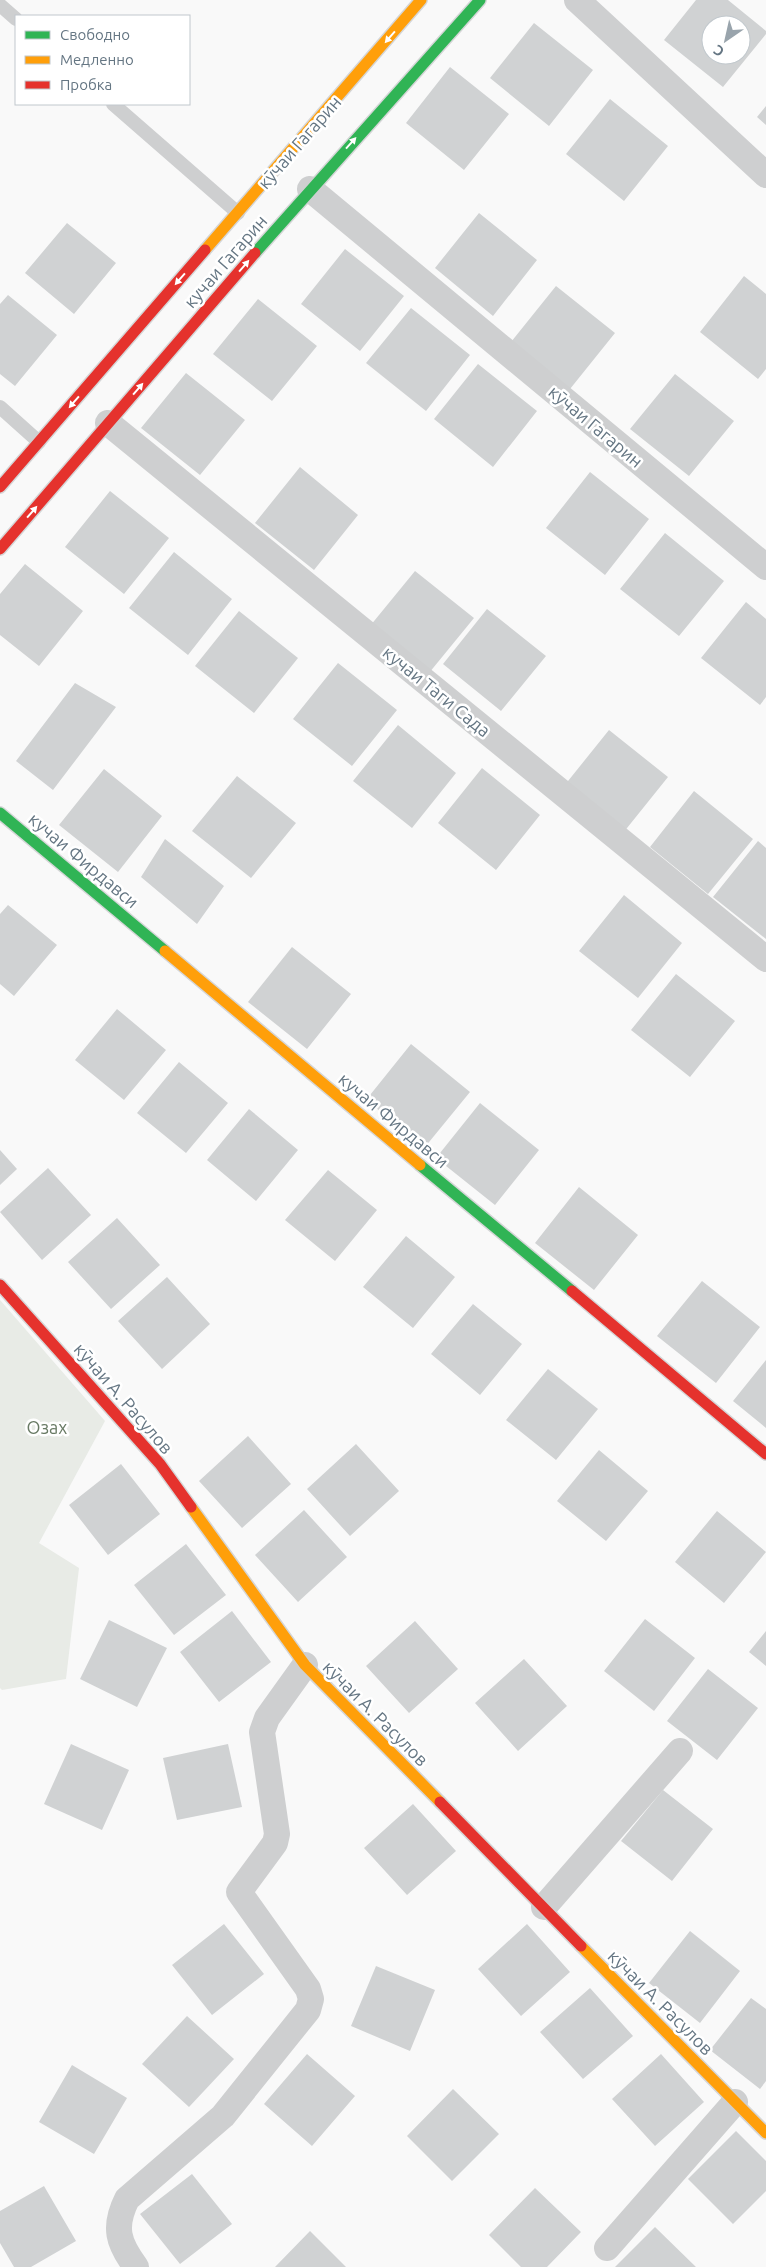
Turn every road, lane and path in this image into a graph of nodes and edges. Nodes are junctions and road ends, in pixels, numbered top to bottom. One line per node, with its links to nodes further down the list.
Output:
1 (421, 0): 9 (main road, кӯчаи Гагарин, one-way to 9)
2 (480, 0): 8 (main road, кучаи Гагарин, one-way to 2)
3 (577, 0): 7 (street)
4 (0, 5): 5 (lane)
5 (15, 18)
6 (114, 105): 9 (lane)
7 (766, 175)
8 (310, 189): 11 (main road, кучаи Гагарин, one-way to 8); 15 (street, кӯчаи Гагарин)
9 (238, 213): 12 (main road, кӯчаи Гагарин, one-way to 12)
10 (0, 407): 12 (lane)
11 (108, 423): 14 (main road, кучаи Гагарин, one-way to 11); 17 (street, кучаи Таги Сада)
12 (39, 442): 13 (main road, кӯчаи Гагарин)
13 (0, 487)
14 (0, 549)
15 (766, 567)
16 (0, 813): 19 (main road, кучаи Фирдавси)
17 (766, 959)
18 (0, 1285): 20 (main road, кӯчаи А. Расулов)
19 (766, 1454)
20 (305, 1665): 22 (main road, кӯчаи А. Расулов); 26 (street)
21 (680, 1751): 22 (street)
22 (544, 1907): 23 (main road, кӯчаи А. Расулов)
23 (735, 2102): 24 (main road, кӯчаи А. Расулов); 25 (street)
24 (766, 2133)
25 (607, 2248)
26 (136, 2267)

